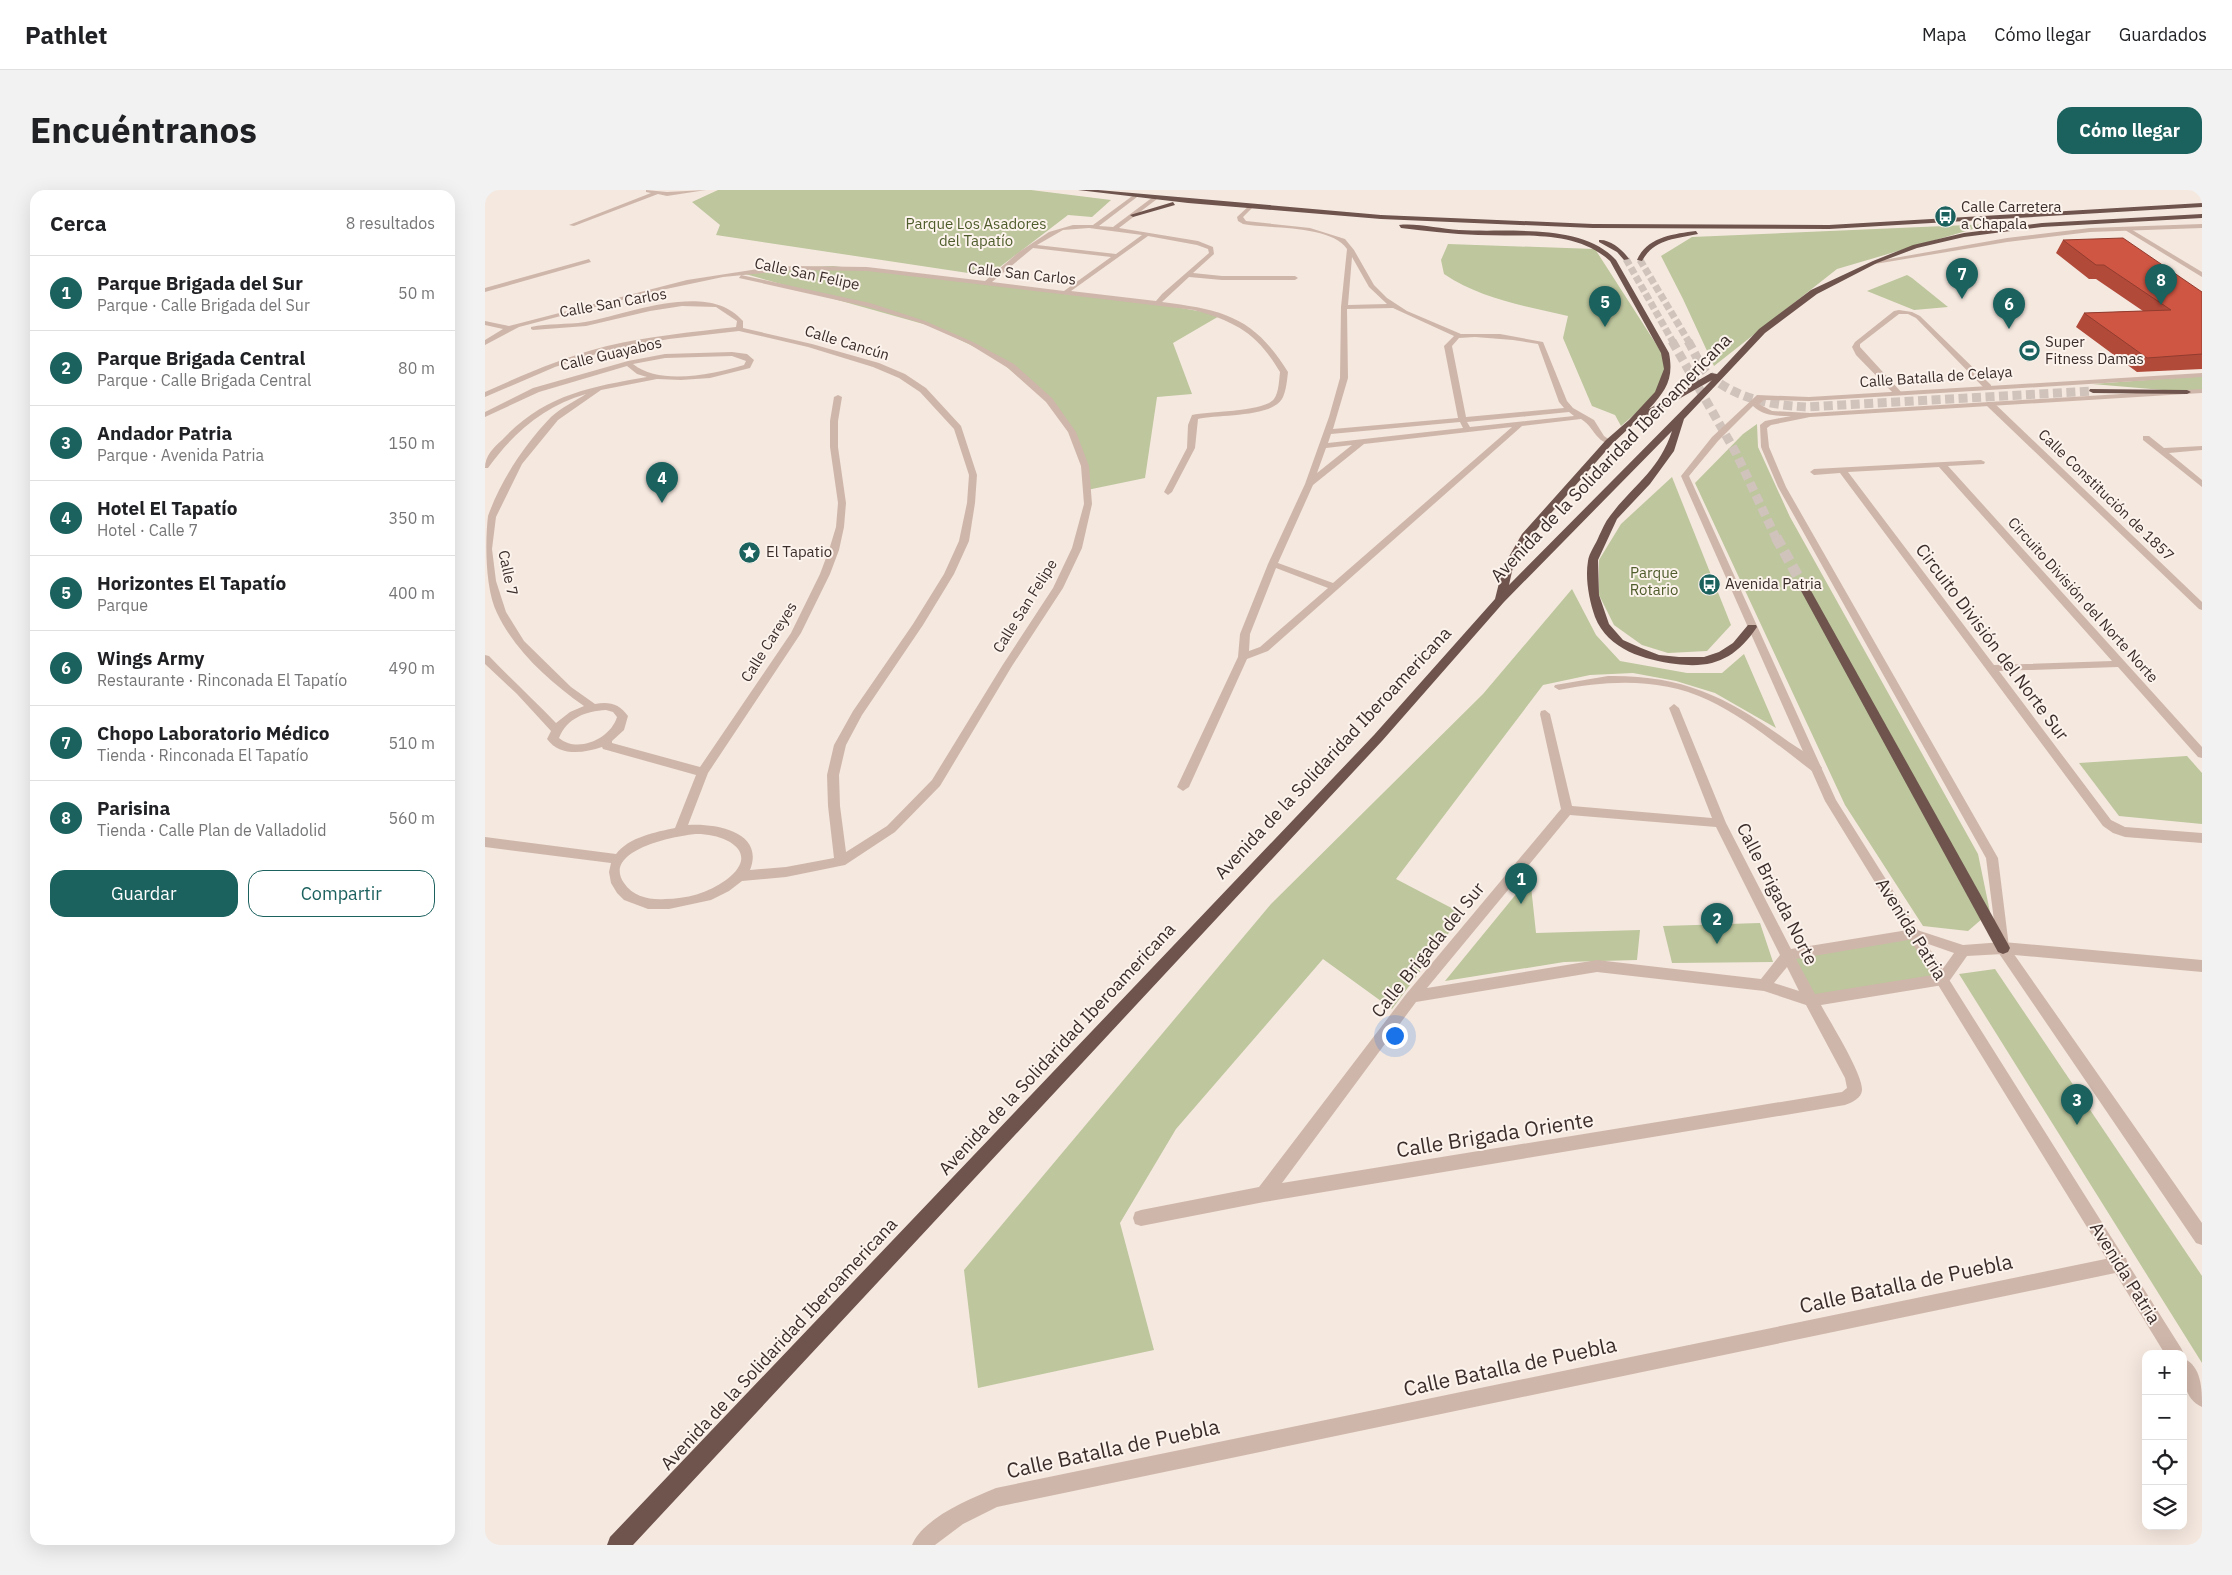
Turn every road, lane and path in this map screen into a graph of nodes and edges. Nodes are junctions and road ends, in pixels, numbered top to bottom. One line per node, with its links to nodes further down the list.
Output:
1 (641, 190): 4 (street)
2 (703, 190): 4 (street)
3 (1081, 190): 5 (highway)
4 (656, 193): 14 (street)
5 (1132, 194): 6 (highway); 16 (street)
6 (1155, 198): 7 (highway); 11 (street)
7 (1189, 201): 9 (highway); 11 (highway)
8 (2202, 205): 17 (highway)
9 (1251, 206): 10 (highway); 22 (street)
10 (1344, 214): 13 (highway); 65 (highway)
11 (1133, 215): 19 (street)
12 (2202, 216): 27 (highway, Avenida de la Solidaridad Iberoamericana)
13 (1431, 219): 17 (highway); 24 (highway)
14 (572, 225)
15 (2202, 226): 18 (street)
16 (1094, 227): 19 (street); 21 (street)
17 (1829, 227): 26 (highway)
18 (2127, 229): 27 (street); 30 (street)
19 (1113, 230): 20 (street)
20 (1146, 235): 23 (street); 29 (street)
21 (1032, 246): 23 (street); 34 (street)
22 (1350, 249): 31 (street); 32 (street)
23 (1117, 256): 36 (street)
24 (1626, 259)
25 (589, 260): 35 (street)
26 (1640, 260)
27 (1875, 262): 46 (highway, Avenida de la Solidaridad Iberoamericana)
28 (731, 275): 34 (street, Calle San Carlos); 42 (street, Calle San Felipe); 109 (street, Calle San Felipe)
29 (1189, 275): 33 (street); 37 (street)
30 (2202, 275)
31 (1346, 276): 32 (street); 39 (street)
32 (1365, 277): 38 (street)
33 (1295, 278)
34 (986, 284): 36 (street, Calle San Carlos)
35 (485, 290)
36 (1065, 293): 37 (street, Calle San Carlos)
37 (1158, 303): 82 (street, Calle San Carlos)
38 (1393, 306): 39 (street); 43 (street)
39 (1344, 307): 68 (street)
40 (485, 323): 42 (street)
41 (739, 329): 42 (street, Calle San Carlos); 55 (street, Calle Cancún); 109 (street, Calle Cancún)
42 (508, 330): 44 (street)
43 (1460, 336): 59 (street); 64 (street)
44 (485, 343)
45 (628, 363): 48 (street); 48 (street, Calle Guayabos); 60 (street, Calle Guayabos)
46 (1728, 367): 62 (highway, Avenida de la Solidaridad Iberoamericana); 65 (highway)
47 (2202, 376): 49 (street, Calle Batalla de Celaya)
48 (660, 377): 50 (street, Calle 7)
49 (1988, 387): 54 (street, Calle Batalla de Celaya); 54 (street)
50 (598, 389): 77 (street, Calle 7); 94 (street, Calle 7)
51 (2093, 391): 53 (highway)
52 (2202, 391): 53 (street, Calle Batalla de Celaya)
53 (2187, 392): 58 (street, Calle Batalla de Celaya)
54 (1897, 393): 57 (street, Calle Batalla de Celaya)
55 (485, 395)
56 (838, 397): 101 (street, Calle Careyes)
57 (1762, 397): 61 (street); 88 (street, Avenida Patria)
58 (1990, 404): 61 (street, Calle Batalla de Celaya); 87 (street, Calle Constitución de 1857)
59 (1570, 410): 63 (street); 64 (street)
60 (485, 415)
61 (1810, 415): 112 (street)
62 (1682, 416): 86 (highway, Avenida de la Solidaridad Iberoamericana); 88 (highway)
63 (1582, 417): 66 (street); 71 (street)
64 (1462, 419): 67 (street); 68 (street)
65 (1632, 422): 71 (highway)
66 (1518, 426): 67 (street); 84 (street)
67 (1468, 430): 70 (street)
68 (1327, 432): 72 (street)
69 (2146, 438): 74 (street)
70 (1362, 441): 72 (street); 80 (street)
71 (1609, 442): 86 (highway)
72 (1321, 446): 80 (street)
73 (2202, 448): 74 (street)
74 (2161, 451): 81 (street)
75 (1981, 462): 76 (street)
76 (1942, 465): 78 (street); 91 (street, Circuito División del Norte Norte)
77 (485, 466)
78 (1843, 471): 79 (street); 92 (street, Circuito División del Norte Sur)
79 (1814, 472)
80 (1309, 484): 83 (street)
81 (2202, 484)
82 (1168, 492)
83 (1273, 564): 84 (street); 89 (street)
84 (1335, 586): 89 (street)
85 (1805, 589): 112 (highway)
86 (1500, 600): 128 (highway, Avenida de la Solidaridad Iberoamericana)
87 (2202, 606)
88 (1753, 627): 100 (street, Avenida Patria)
89 (1243, 657): 102 (street)
90 (485, 658): 97 (street)
91 (2120, 664): 92 (street); 99 (street, Circuito División del Norte Norte)
92 (1992, 668): 106 (street, Circuito División del Norte Sur)
93 (1559, 688): 100 (street)
94 (592, 707): 97 (street); 98 (street)
95 (1674, 708): 104 (street, Calle Brigada Norte)
96 (1545, 714): 103 (street)
97 (555, 730): 98 (street)
98 (606, 739): 101 (street)
99 (2202, 754)
100 (1816, 768): 111 (street, Avenida Patria)
101 (703, 772): 105 (street, Calle Careyes)
102 (1183, 787)
103 (1567, 810): 104 (street); 118 (street, Calle Brigada del Sur)
104 (1720, 823): 114 (street, Calle Brigada Norte)
105 (680, 830): 108 (street); 110 (street)
106 (2202, 838)
107 (485, 842): 108 (street)
108 (618, 859): 110 (street)
109 (841, 862): 110 (street, Calle San Felipe)
110 (740, 876)
111 (1914, 934): 113 (street); 114 (street); 116 (street, Avenida Patria)
112 (2003, 948): 113 (street); 115 (street); 123 (street)
113 (1963, 951): 116 (street)
114 (1788, 956): 117 (street); 119 (street, Calle Brigada Norte)
115 (2202, 966)
116 (1943, 980): 119 (street); 124 (street, Avenida Patria)
117 (1764, 985): 118 (street); 119 (street)
118 (1412, 997): 121 (street, Calle Brigada del Sur)
119 (1811, 1001): 120 (street, Calle Brigada Norte)
120 (1855, 1092): 121 (street, Calle Brigada Oriente)
121 (1264, 1194): 122 (street, Calle Brigada Oriente)
122 (1141, 1218)
123 (2202, 1237)
124 (2120, 1264): 125 (street, Avenida Patria); 129 (street, Calle Batalla de Puebla)
125 (2173, 1350)
126 (2187, 1374): 127 (street)
127 (2202, 1398)
128 (618, 1545)
129 (922, 1545)

